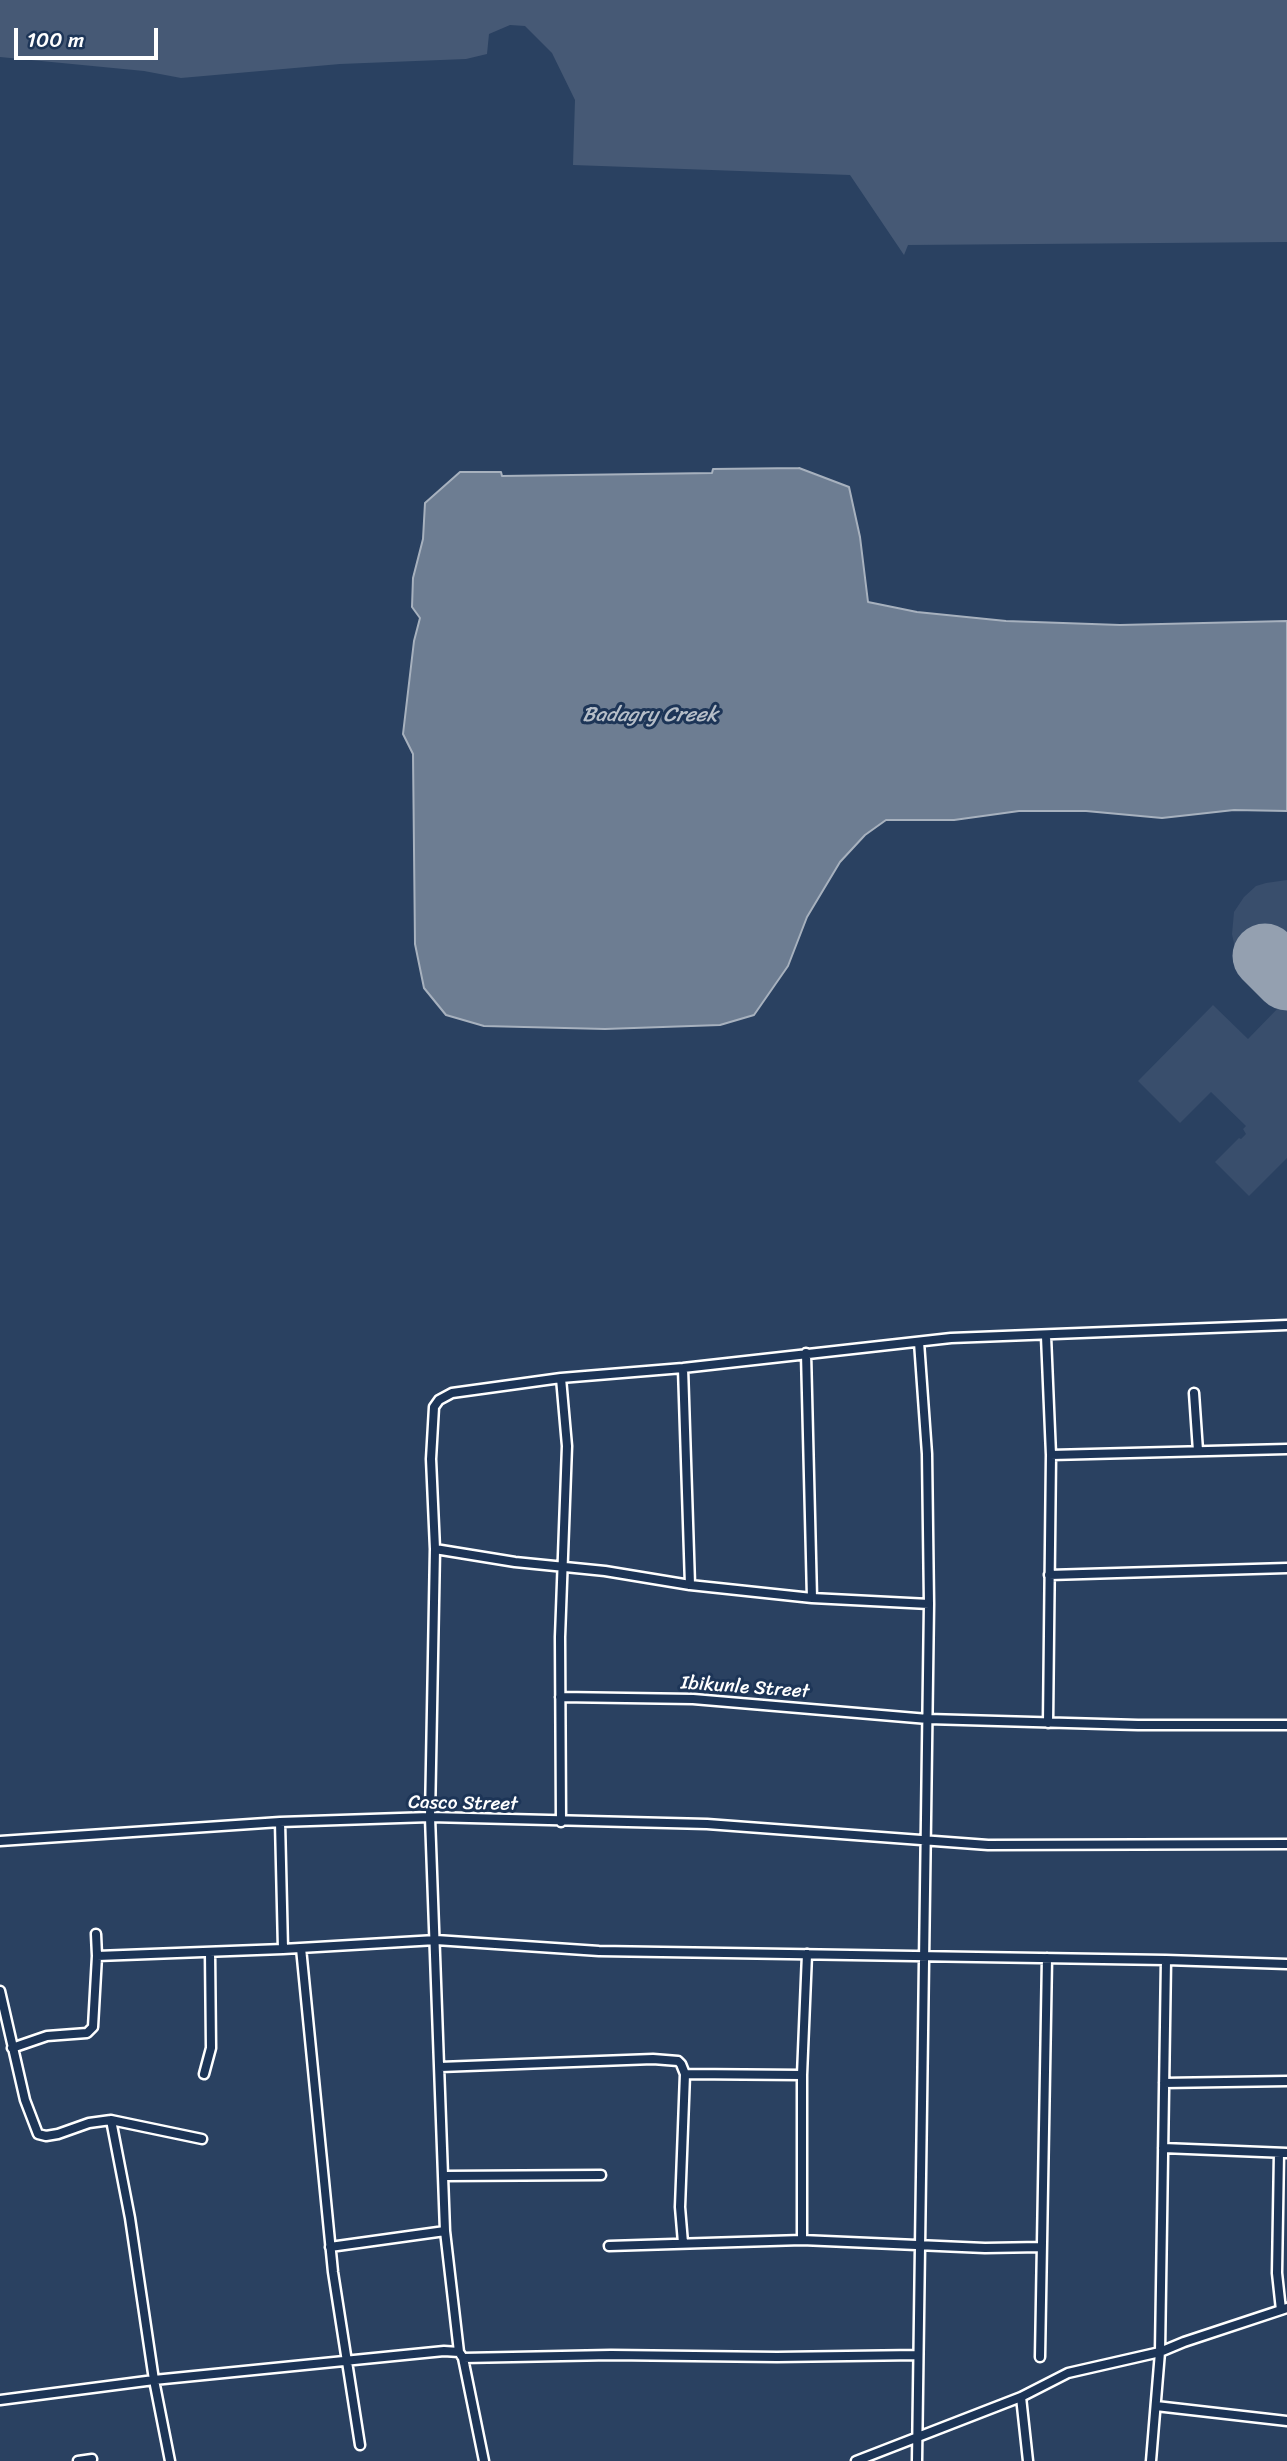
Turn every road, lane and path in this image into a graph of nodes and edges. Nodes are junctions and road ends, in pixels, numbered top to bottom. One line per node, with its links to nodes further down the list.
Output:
1 (1287, 1325): 2 (street)
2 (1046, 1336): 3 (street); 10 (street)
3 (919, 1342): 4 (street); 17 (street)
4 (806, 1353): 5 (street); 16 (street)
5 (683, 1367): 6 (street); 15 (street)
6 (561, 1378): 11 (street); 12 (street)
7 (1194, 1393): 9 (street)
8 (1287, 1449): 9 (street)
9 (1198, 1451): 10 (street)
10 (1051, 1455): 14 (street)
11 (435, 1549): 12 (street); 22 (street)
12 (562, 1566): 15 (street); 18 (street)
13 (1287, 1568): 14 (street)
14 (1049, 1575): 20 (street)
15 (690, 1586): 16 (street)
16 (812, 1598): 17 (street)
17 (929, 1604): 19 (street)
18 (559, 1697): 19 (street, Ibikunle Street); 24 (street)
19 (928, 1720): 20 (street, Ibikunle Street); 26 (street)
20 (1048, 1723): 21 (street, Ibikunle Street)
21 (1287, 1725)
22 (430, 1817): 23 (street, Casco Street); 24 (street, Casco Street); 29 (street)
23 (279, 1822): 25 (street, Casco Street); 31 (street)
24 (561, 1822): 26 (street, Casco Street)
25 (0, 1840)
26 (925, 1841): 27 (street, Casco Street); 35 (street)
27 (1287, 1844)
28 (96, 1934): 34 (street)
29 (436, 1940): 30 (street); 33 (street); 41 (street)
30 (301, 1948): 31 (street); 58 (street)
31 (283, 1949): 32 (street)
32 (210, 1952): 34 (street); 42 (street)
33 (807, 1954): 35 (street); 44 (street)
34 (97, 1956): 40 (street)
35 (925, 1958): 36 (street); 57 (street)
36 (1047, 1958): 37 (street); 59 (street)
37 (1166, 1960): 38 (street); 46 (street)
38 (1287, 1964)
39 (0, 1991): 40 (street)
40 (12, 2048): 47 (street)
41 (440, 2067): 43 (street); 52 (street)
42 (204, 2074)
43 (685, 2074): 44 (street); 55 (street)
44 (802, 2075): 54 (street)
45 (1287, 2081): 46 (street)
46 (1164, 2083): 49 (street)
47 (111, 2120): 48 (street); 66 (street)
48 (202, 2138)
49 (1163, 2148): 50 (street); 61 (street)
50 (1283, 2153): 60 (street)
51 (601, 2175): 52 (street)
52 (444, 2176): 53 (street)
53 (445, 2231): 58 (street); 62 (street)
54 (802, 2241): 55 (street); 57 (street)
55 (683, 2243): 56 (street)
56 (609, 2246)
57 (920, 2246): 59 (street); 63 (street)
58 (330, 2247): 65 (street)
59 (1041, 2247): 64 (street)
60 (1284, 2309): 61 (street)
61 (1160, 2352): 67 (street); 69 (street)
62 (461, 2355): 63 (street); 65 (street); 76 (street)
63 (918, 2355): 71 (street)
64 (1040, 2357)
65 (346, 2361): 66 (street); 72 (street)
66 (154, 2380): 68 (street); 75 (street)
67 (1021, 2397): 71 (street); 79 (street)
68 (0, 2400)
69 (1156, 2406): 70 (street); 80 (street)
70 (1287, 2421)
71 (918, 2437): 77 (street); 78 (street)
72 (360, 2445)
73 (92, 2459): 74 (street)
74 (78, 2461)
75 (170, 2461)
76 (484, 2461)
77 (856, 2461)
78 (917, 2461)
79 (1028, 2461)
80 (1151, 2461)

